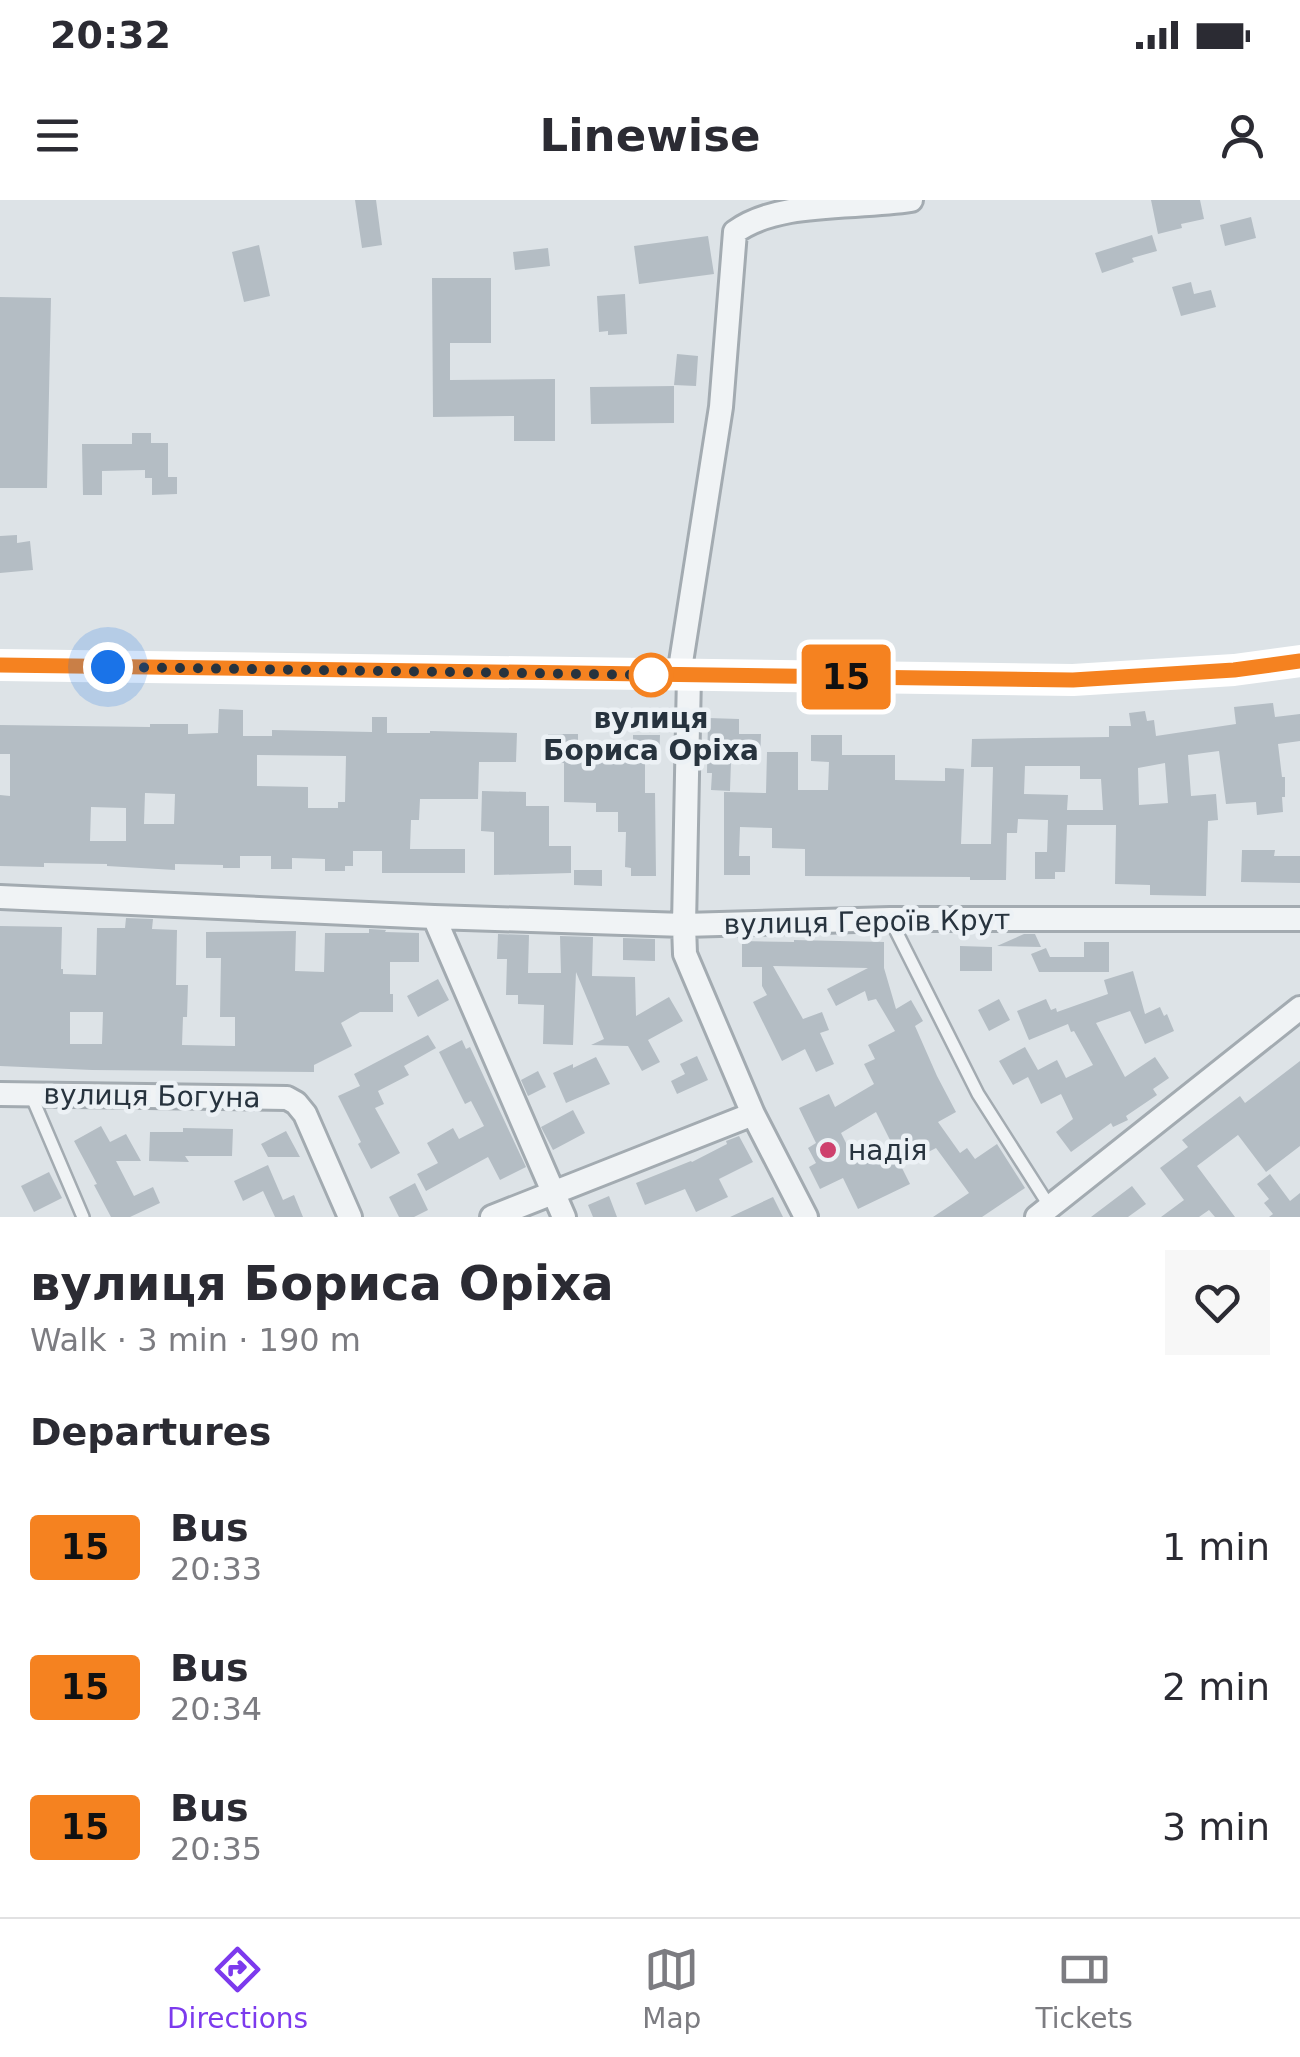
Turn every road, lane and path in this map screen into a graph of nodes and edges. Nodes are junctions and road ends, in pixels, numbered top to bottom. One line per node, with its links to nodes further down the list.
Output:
1 (911, 200): 4 (street)
2 (1300, 661): 4 (street)
3 (0, 665): 4 (street)
4 (684, 676): 9 (street)
5 (0, 897): 6 (street, вулиця Героїв Крут)
6 (434, 918): 9 (street, вулиця Героїв Крут); 14 (street)
7 (890, 918): 8 (street, вулиця Героїв Крут); 9 (street, вулиця Героїв Крут); 15 (lane)
8 (1300, 918)
9 (684, 926): 13 (street)
10 (1300, 1008): 15 (street)
11 (0, 1094): 12 (street, вулиця Богуна)
12 (31, 1095): 16 (lane); 17 (street, вулиця Богуна)
13 (753, 1114): 14 (street); 20 (street)
14 (552, 1192): 18 (street); 19 (street)
15 (1044, 1212)
16 (83, 1217)
17 (350, 1217)
18 (492, 1217)
19 (564, 1217)
20 (806, 1217)

